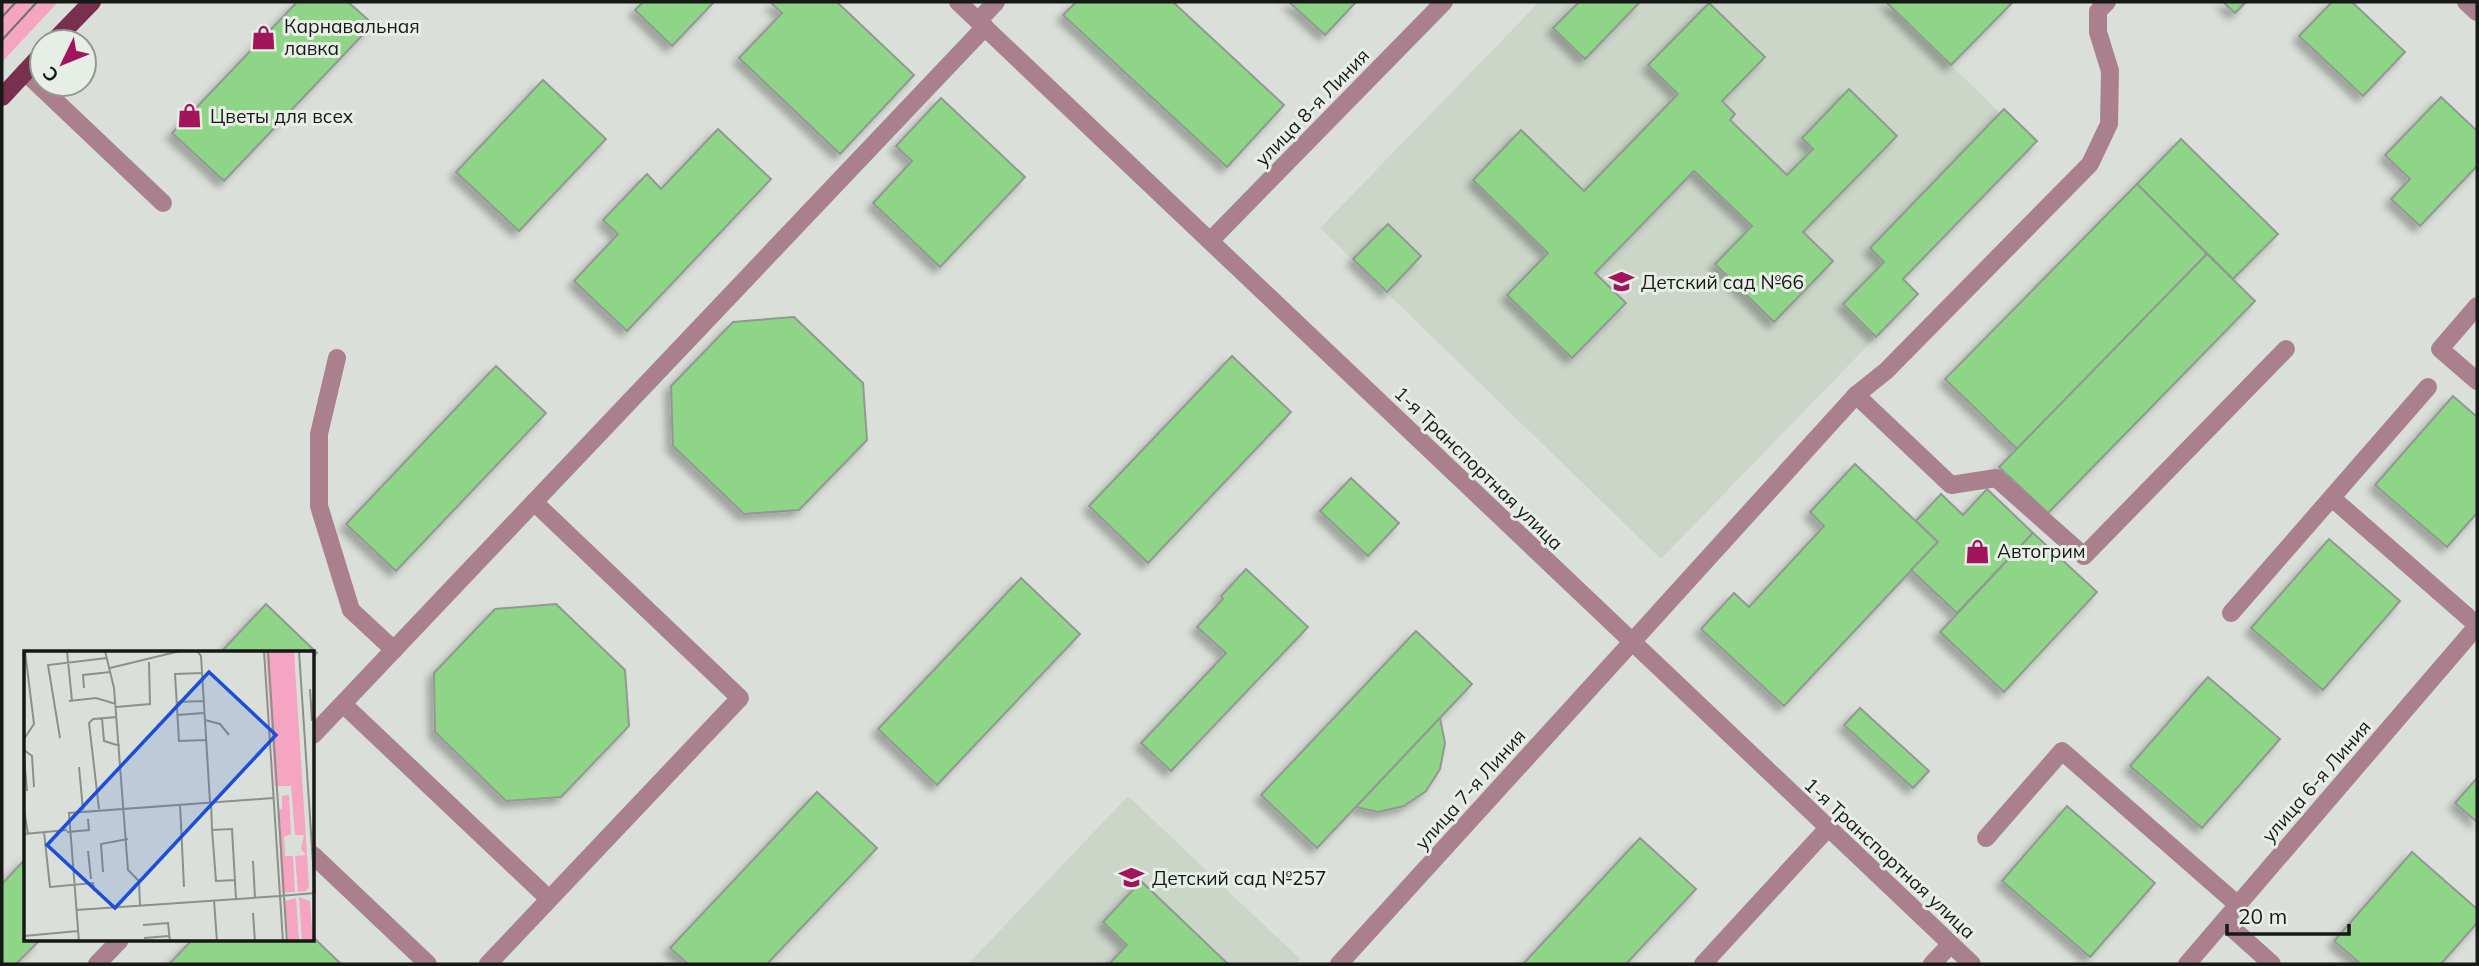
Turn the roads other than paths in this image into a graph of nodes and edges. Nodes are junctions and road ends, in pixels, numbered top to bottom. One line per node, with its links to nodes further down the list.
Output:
1 (92, 2): 9 (main road)
2 (958, 2): 8 (street, 1-я Транспортная улица)
3 (996, 2): 8 (street)
4 (1444, 2): 14 (street, улица 8-я Линия)
5 (2107, 2): 20 (street, улица 7-я Линия)
6 (2466, 2): 7 (street)
7 (2477, 12)
8 (981, 24): 14 (street, 1-я Транспортная улица); 22 (street)
9 (67, 28)
10 (28, 69): 11 (main road)
11 (25, 72): 12 (main road); 13 (street)
12 (2, 97)
13 (163, 203)
14 (1210, 241): 25 (street, 1-я Транспортная улица)
15 (2477, 306): 18 (street)
16 (2286, 349): 20 (street)
17 (337, 358): 26 (street)
18 (2477, 381)
19 (2428, 387): 21 (street)
20 (1856, 395): 25 (street, улица 7-я Линия)
21 (2332, 498): 23 (street); 24 (street)
22 (534, 502): 26 (street); 32 (street)
23 (2231, 613)
24 (2477, 625): 33 (street, улица 6-я Линия)
25 (1632, 642): 29 (street, 1-я Транспортная улица); 40 (street, улица 7-я Линия)
26 (394, 650): 27 (street)
27 (343, 704): 28 (street); 32 (street)
28 (315, 733)
29 (1828, 828): 36 (street, 1-я Транспортная улица); 41 (street)
30 (1986, 838): 33 (street)
31 (315, 857): 38 (street)
32 (550, 899): 39 (street)
33 (2238, 905): 34 (street, улица 6-я Линия)
34 (2224, 921): 44 (street, улица 6-я Линия); 45 (street)
35 (118, 942): 37 (street)
36 (1950, 944): 42 (street); 43 (street, 1-я Транспортная улица)
37 (97, 964)
38 (428, 964)
39 (488, 964)
40 (1339, 964)
41 (1703, 964)
42 (1932, 964)
43 (1972, 964)
44 (2187, 964)
45 (2273, 964)

